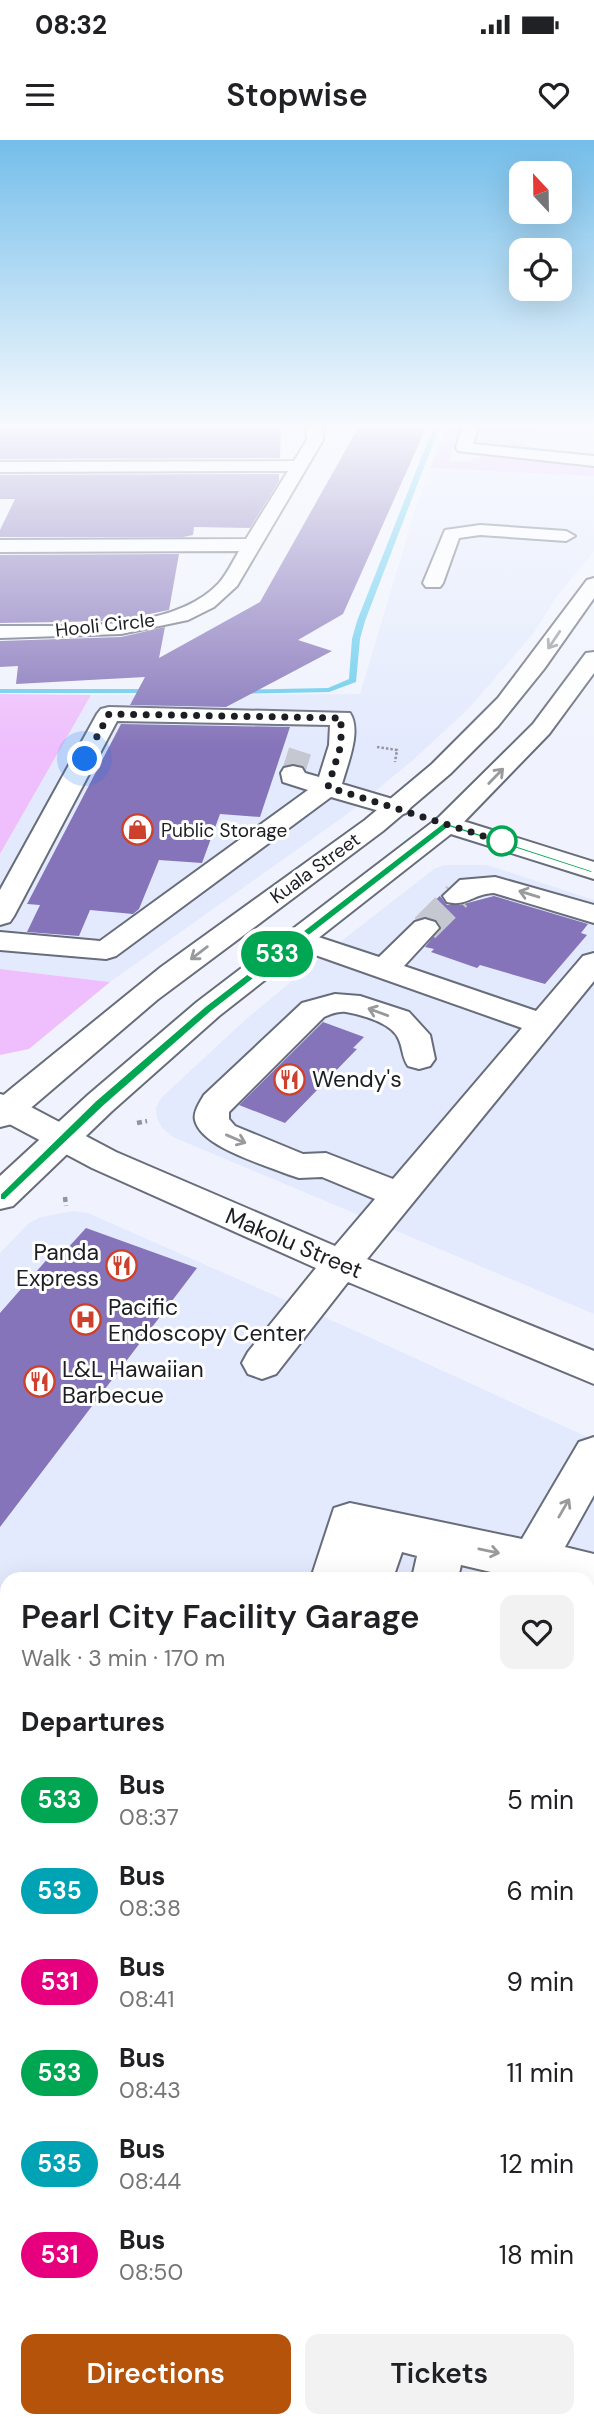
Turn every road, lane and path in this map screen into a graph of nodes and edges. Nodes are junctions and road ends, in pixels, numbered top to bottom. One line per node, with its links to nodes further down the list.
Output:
1 (258, 535): 5 (main road, Hooli Circle)
2 (452, 535): 7 (main road)
3 (547, 535): 4 (main road)
4 (566, 536)
5 (252, 545): 6 (main road); 9 (main road, Hooli Circle)
6 (0, 546)
7 (433, 583)
8 (594, 584): 17 (main road, Kuala Street, one-way to 17)
9 (0, 632)
10 (594, 658): 18 (main road, Kuala Street, one-way to 10)
11 (310, 718): 12 (main road); 16 (main road); 22 (main road)
12 (302, 744)
13 (384, 748): 14 (path)
14 (394, 769)
15 (293, 773): 16 (main road)
16 (328, 787): 17 (main road); 25 (main road)
17 (397, 808): 18 (main road); 30 (main road, Kuala Street, one-way to 30)
18 (447, 824): 19 (main road); 24 (main road, Kuala Street)
19 (594, 871)
20 (457, 896): 21 (main road, one-way to 20)
21 (594, 914)
22 (0, 916)
23 (425, 928): 27 (main road)
24 (297, 939): 27 (main road); 33 (main road, Kuala Street)
25 (0, 941)
26 (594, 962): 28 (main road)
27 (383, 970): 28 (main road)
28 (542, 1024): 34 (main road)
29 (419, 1059): 34 (main road, one-way to 34)
30 (3, 1110): 33 (main road, Makolu Street)
31 (147, 1121): 32 (path)
32 (137, 1123)
33 (62, 1138): 35 (main road, Kuala Street); 38 (main road, Makolu Street)
34 (399, 1195): 38 (main road)
35 (0, 1197)
36 (65, 1197): 37 (path)
37 (66, 1206)
38 (342, 1264): 39 (main road); 40 (main road, Makolu Street)
39 (262, 1363)
40 (594, 1368)
41 (594, 1455): 44 (main road, one-way to 41)
42 (364, 1559): 43 (main road)
43 (439, 1560): 44 (main road, one-way to 44)
44 (532, 1570): 45 (main road)
45 (563, 1572)

